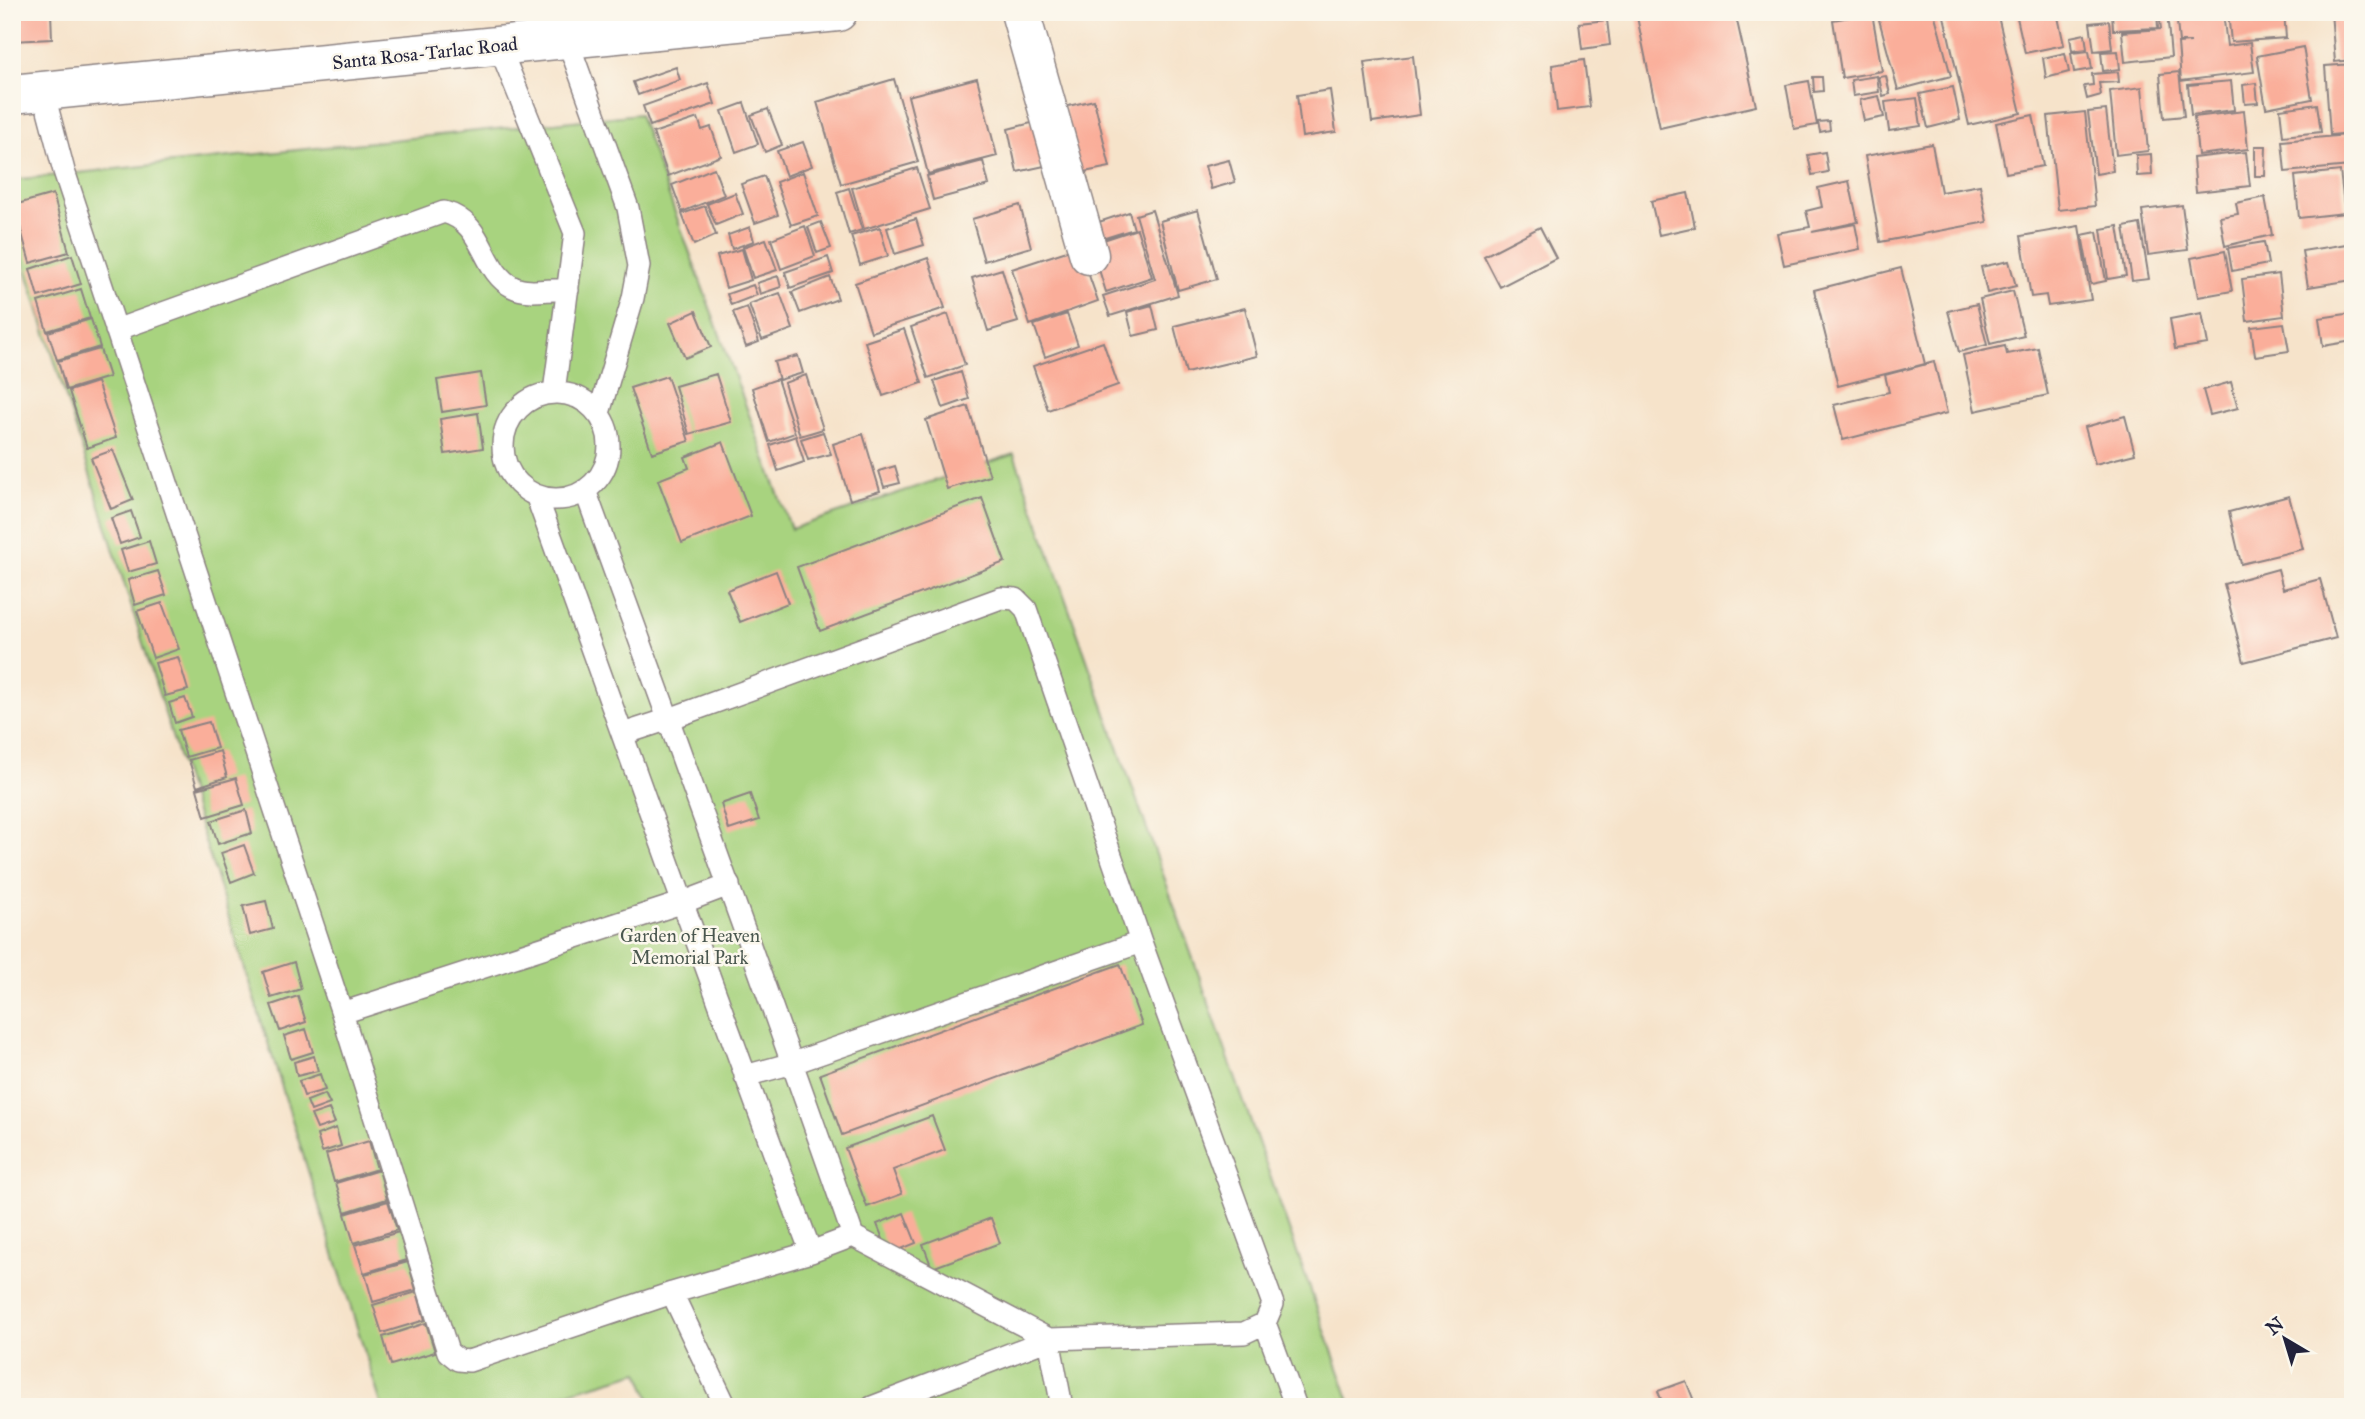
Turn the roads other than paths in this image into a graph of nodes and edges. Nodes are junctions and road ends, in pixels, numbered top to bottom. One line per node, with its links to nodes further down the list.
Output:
1 (838, 12): 3 (main road, Santa Rosa-Tarlac Road)
2 (1020, 12): 6 (main road)
3 (567, 39): 4 (main road, Santa Rosa-Tarlac Road); 10 (lane)
4 (499, 46): 5 (main road, Santa Rosa-Tarlac Road); 7 (lane)
5 (28, 92): 8 (lane)
6 (1089, 255)
7 (568, 290): 8 (lane); 9 (lane)
8 (116, 330): 18 (lane)
9 (554, 392): 10 (lane); 12 (lane)
10 (599, 413): 11 (lane)
11 (585, 490): 12 (lane); 13 (lane)
12 (536, 495): 14 (lane)
13 (669, 719): 14 (lane); 15 (lane); 17 (lane)
14 (623, 734): 16 (lane)
15 (729, 885): 16 (lane); 19 (lane)
16 (684, 902): 18 (lane); 20 (lane)
17 (1141, 942): 19 (lane); 24 (lane)
18 (342, 1013): 23 (lane)
19 (793, 1063): 20 (lane); 21 (lane)
20 (745, 1076): 22 (lane)
21 (853, 1236): 22 (lane); 25 (lane)
22 (811, 1252): 23 (lane)
23 (671, 1293): 26 (lane)
24 (1265, 1323): 25 (lane); 29 (lane)
25 (1049, 1339): 27 (lane); 28 (lane)
26 (726, 1407)
27 (872, 1407)
28 (1062, 1407)
29 (1296, 1407)

